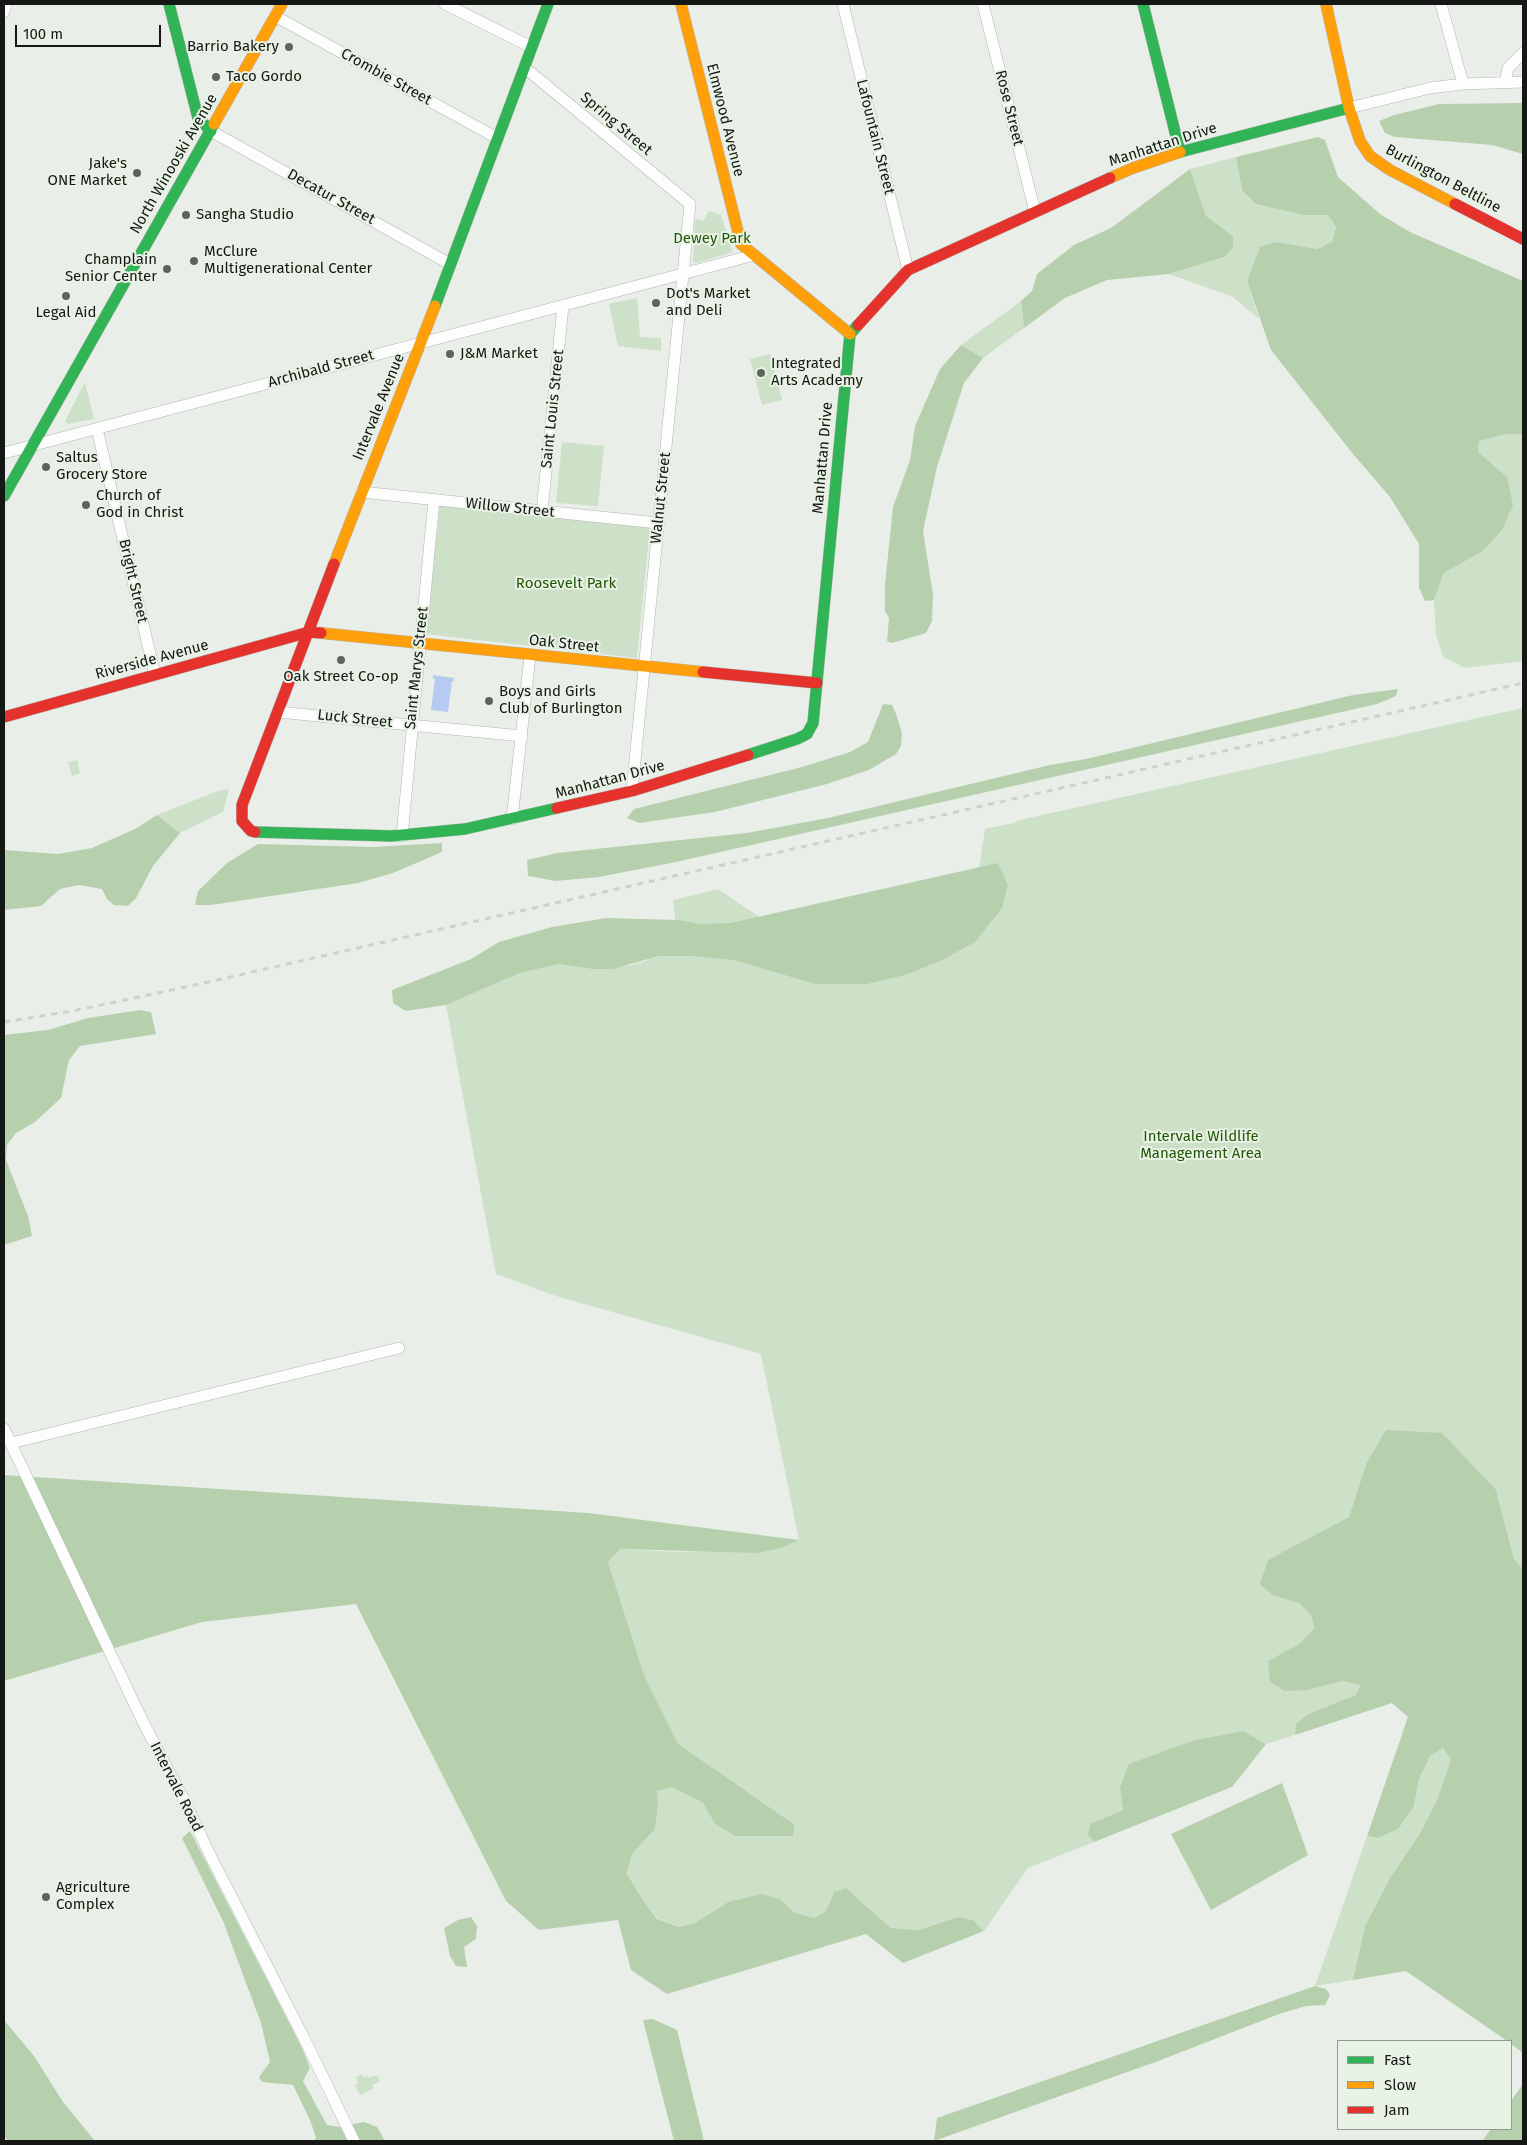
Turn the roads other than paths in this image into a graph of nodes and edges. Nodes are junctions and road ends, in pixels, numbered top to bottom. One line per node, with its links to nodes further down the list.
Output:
1 (6, 4): 12 (street)
2 (169, 4): 21 (street)
3 (282, 4): 13 (street, North Winooski Avenue)
4 (445, 4): 14 (street)
5 (548, 4): 14 (street, Intervale Avenue)
6 (681, 4): 27 (street, Elmwood Avenue)
7 (843, 4): 29 (street, Lafountain Street)
8 (983, 4): 25 (street, Rose Street)
9 (1143, 4): 23 (street)
10 (1326, 4): 20 (street, Burlington Beltline)
11 (1441, 4): 19 (street)
12 (4, 12)
13 (275, 16): 21 (street, North Winooski Avenue); 22 (street, Crombie Street)
14 (531, 48): 16 (street, Intervale Avenue)
15 (1523, 53): 17 (street)
16 (524, 67): 22 (street, Intervale Avenue); 24 (street, Spring Street)
17 (1505, 82): 18 (street, Manhattan Drive); 19 (street, Manhattan Drive)
18 (1523, 82)
19 (1463, 84): 20 (street, Manhattan Drive)
20 (1349, 108): 23 (street, Manhattan Drive); 26 (street, Burlington Beltline)
21 (211, 130): 28 (street, Decatur Street); 35 (street, North Winooski Avenue)
22 (498, 138): 28 (street, Intervale Avenue)
23 (1180, 152): 25 (street, Manhattan Drive)
24 (690, 204): 30 (street, Walnut Street)
25 (1035, 212): 29 (street, Manhattan Drive)
26 (1523, 239)
27 (754, 255): 30 (street, Archibald Street); 32 (street)
28 (450, 264): 33 (street, Intervale Avenue)
29 (908, 270): 32 (street, Manhattan Drive)
30 (683, 274): 31 (street, Archibald Street); 41 (street, Walnut Street)
31 (563, 306): 33 (street, Archibald Street); 40 (street, Saint Louis Street)
32 (850, 334): 47 (street, Manhattan Drive)
33 (421, 343): 34 (street, Archibald Street); 37 (street, Intervale Avenue)
34 (97, 429): 35 (street, Archibald Street); 46 (street, Bright Street)
35 (33, 445): 36 (street, Archibald Street); 38 (street, North Winooski Avenue)
36 (4, 453)
37 (361, 492): 39 (street, Willow Street); 42 (street, Intervale Avenue)
38 (4, 496)
39 (434, 500): 40 (street, Willow Street); 43 (street, Saint Marys Street)
40 (542, 511): 41 (street, Willow Street)
41 (658, 522): 45 (street, Walnut Street)
42 (309, 632): 43 (street, Oak Street); 46 (street, Riverside Avenue); 48 (street, Intervale Avenue)
43 (420, 644): 44 (street, Oak Street); 50 (street, Saint Marys Street)
44 (530, 656): 45 (street, Oak Street); 51 (street)
45 (644, 667): 47 (street, Oak Street); 52 (street, Walnut Street)
46 (155, 675): 49 (street, Riverside Avenue)
47 (817, 684): 52 (street, Manhattan Drive)
48 (278, 712): 50 (street, Luck Street); 54 (street, Intervale Avenue)
49 (4, 718)
50 (412, 725): 51 (street, Luck Street); 55 (street, Saint Marys Street)
51 (522, 736): 53 (street)
52 (632, 791): 53 (street, Manhattan Drive)
53 (512, 819): 55 (street, Manhattan Drive)
54 (242, 821): 55 (street, Manhattan Drive)
55 (402, 836)
56 (399, 1348): 58 (street)
57 (4, 1429): 58 (street, Intervale Road)
58 (11, 1444): 59 (street, Intervale Road)
59 (354, 2141)

